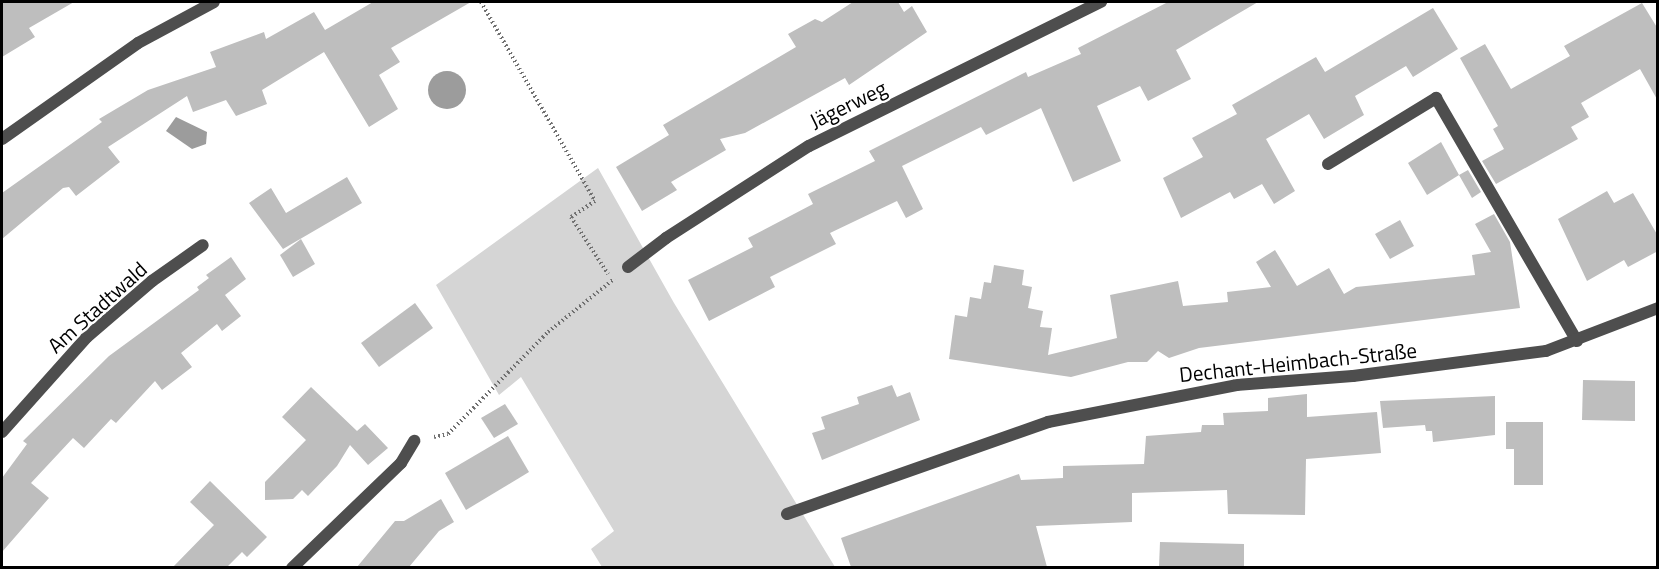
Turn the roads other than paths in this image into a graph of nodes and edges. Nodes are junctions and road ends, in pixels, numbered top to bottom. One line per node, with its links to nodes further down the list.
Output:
1 (214, 2): 3 (street)
2 (1101, 2): 6 (street, Jägerweg)
3 (2, 139)
4 (1328, 164): 8 (street)
5 (203, 245): 9 (street, Am Stadtwald)
6 (628, 267)
7 (1658, 308): 8 (street, Dechant-Heimbach-Straße)
8 (1577, 341): 11 (street, Dechant-Heimbach-Straße)
9 (2, 432)
10 (414, 441): 12 (street)
11 (787, 514)
12 (292, 567)

